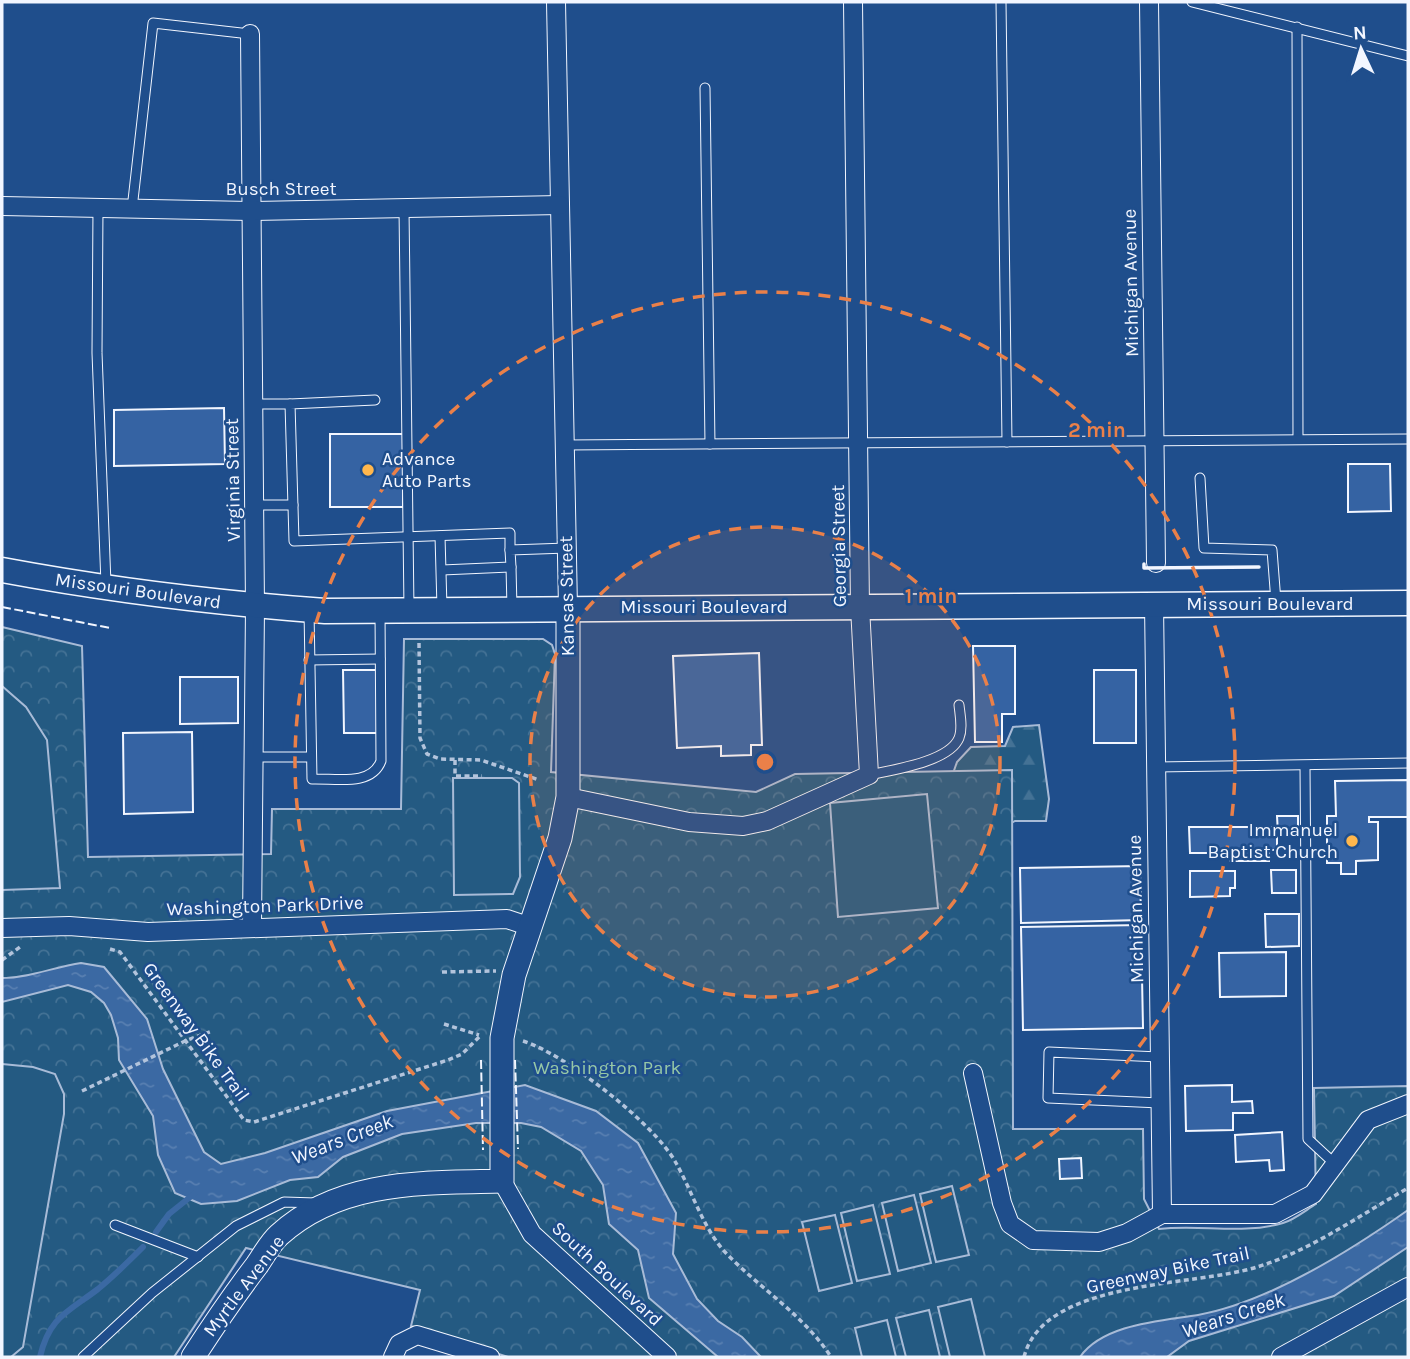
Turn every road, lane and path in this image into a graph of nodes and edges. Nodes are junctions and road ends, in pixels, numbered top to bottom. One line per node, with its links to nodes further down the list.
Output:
1 (556, 2): 10 (street, Kansas Street)
2 (853, 2): 23 (street, Georgia Street)
3 (1001, 2): 22 (lane)
4 (1149, 2): 21 (street, Michigan Avenue)
5 (1192, 2): 6 (lane)
6 (1297, 27): 8 (lane); 19 (lane)
7 (250, 34): 14 (lane); 15 (street, Virginia Street)
8 (1408, 55)
9 (705, 88): 24 (lane)
10 (560, 205): 13 (street, Busch Street); 25 (street, Kansas Street)
11 (2, 206): 12 (street, Busch Street)
12 (98, 208): 14 (street, Busch Street); 37 (lane)
13 (404, 208): 15 (street, Busch Street); 30 (lane)
14 (132, 209): 15 (street, Busch Street)
15 (250, 211): 17 (street, Virginia Street)
16 (375, 400): 18 (lane)
17 (253, 404): 18 (lane); 27 (street, Virginia Street)
18 (290, 404): 28 (lane)
19 (1298, 439): 20 (lane); 21 (lane)
20 (1408, 439)
21 (1154, 440): 22 (lane); 33 (street, Michigan Avenue)
22 (1007, 442): 23 (lane)
23 (859, 443): 24 (lane); 42 (street, Georgia Street)
24 (710, 444): 25 (lane)
25 (565, 445): 31 (street, Kansas Street)
26 (1200, 478): 40 (lane)
27 (254, 505): 28 (lane); 41 (street, Virginia Street)
28 (293, 505): 30 (lane)
29 (440, 536): 30 (lane); 32 (lane); 36 (lane)
30 (407, 538): 48 (lane)
31 (566, 548): 32 (lane); 43 (street, Kansas Street)
32 (510, 550): 34 (lane)
33 (1156, 563)
34 (511, 567): 36 (lane); 44 (lane)
35 (2, 570): 37 (main road, Missouri Boulevard)
36 (442, 570): 46 (lane)
37 (106, 589): 41 (main road, Missouri Boulevard)
38 (1408, 603): 40 (main road, Missouri Boulevard)
39 (1154, 604): 40 (main road, Missouri Boulevard); 42 (main road, Missouri Boulevard); 57 (street, Michigan Avenue)
40 (1276, 604)
41 (255, 607): 45 (main road, Missouri Boulevard); 53 (street, Virginia Street)
42 (860, 607): 43 (main road, Missouri Boulevard); 59 (street, Georgia Street)
43 (568, 608): 44 (main road, Missouri Boulevard); 62 (street, Kansas Street)
44 (513, 609): 46 (main road, Missouri Boulevard)
45 (309, 610): 47 (main road, Missouri Boulevard); 51 (lane)
46 (442, 610): 48 (main road, Missouri Boulevard)
47 (380, 611): 48 (main road, Missouri Boulevard); 50 (lane)
48 (409, 611)
49 (419, 643): 55 (path)
50 (380, 659): 51 (lane); 54 (lane)
51 (309, 660): 54 (lane)
52 (960, 705): 59 (lane)
53 (254, 757): 54 (lane); 63 (street, Virginia Street)
54 (311, 757)
55 (455, 760): 60 (path); 61 (path)
56 (1408, 763): 58 (lane)
57 (1154, 766): 58 (lane); 77 (street, Michigan Avenue)
58 (1305, 767): 82 (lane)
59 (869, 775): 62 (street)
60 (482, 776)
61 (539, 780)
62 (568, 797): 64 (street, Kansas Street)
63 (251, 926): 64 (street, Washington Park Drive); 65 (street, Washington Park Drive)
64 (528, 926): 83 (street, Kansas Street)
65 (2, 928)
66 (24, 945): 68 (path)
67 (109, 949): 76 (path, Greenway Bike Trail)
68 (2, 960)
69 (501, 971): 70 (path)
70 (442, 972)
71 (444, 1024): 73 (path)
72 (212, 1031): 76 (path)
73 (479, 1035): 74 (path); 76 (path, Greenway Bike Trail)
74 (485, 1036)
75 (519, 1040): 95 (path)
76 (185, 1041): 79 (path)
77 (1159, 1057): 80 (street, Michigan Avenue); 80 (lane)
78 (973, 1073): 86 (street)
79 (82, 1091)
80 (1160, 1103): 86 (street, Michigan Avenue)
81 (1408, 1104): 82 (street)
82 (1335, 1164): 86 (street)
83 (502, 1181): 85 (street, Myrtle Avenue); 94 (street, South Boulevard)
84 (1408, 1188): 96 (path, Greenway Bike Trail)
85 (325, 1203): 88 (lane); 91 (street, Myrtle Avenue)
86 (1162, 1214)
87 (115, 1226): 88 (lane)
88 (198, 1257): 90 (lane)
89 (1408, 1287): 97 (street)
90 (83, 1357)
91 (193, 1357)
92 (393, 1357): 93 (street)
93 (489, 1357)
94 (667, 1357)
95 (831, 1357)
96 (1024, 1357)
97 (1281, 1357)

